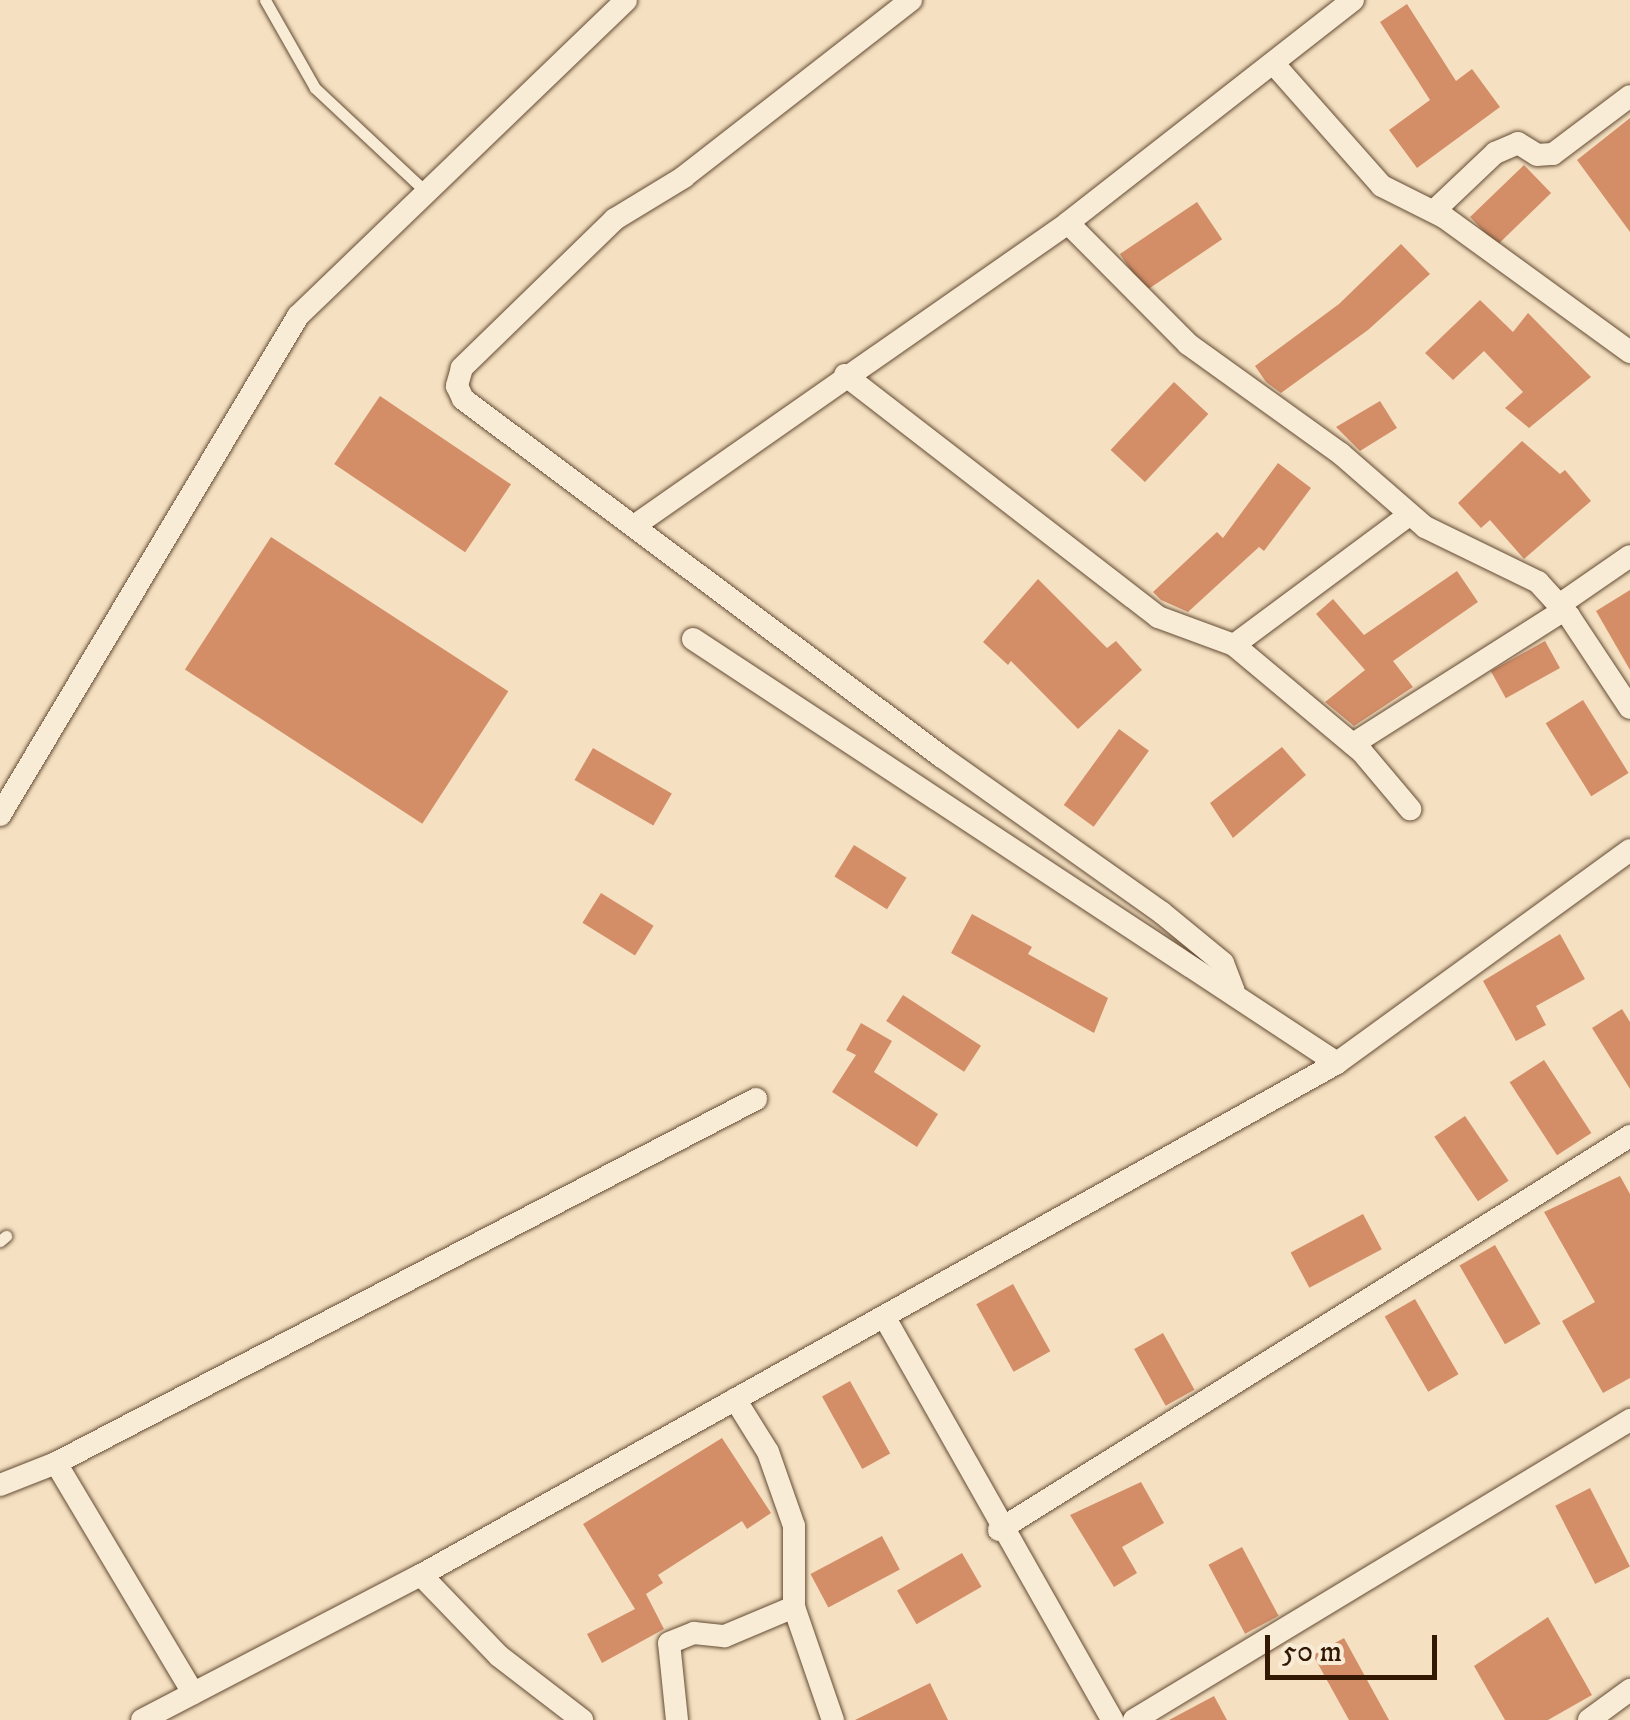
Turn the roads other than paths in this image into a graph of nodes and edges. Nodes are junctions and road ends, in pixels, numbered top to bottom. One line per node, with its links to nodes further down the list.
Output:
1 (265, 0): 7 (lane)
2 (626, 0): 7 (street)
3 (911, 0): 13 (street)
4 (1352, 0): 5 (street)
5 (1273, 63): 8 (street); 9 (street)
6 (1630, 96): 8 (street)
7 (425, 191): 21 (street)
8 (1434, 210): 10 (street)
9 (1068, 223): 11 (street); 12 (street)
10 (1630, 352)
11 (846, 374): 13 (street); 17 (street)
12 (1410, 515): 15 (street); 17 (street)
13 (634, 526): 23 (street)
14 (1630, 556): 15 (street)
15 (1561, 608): 18 (street); 19 (street)
16 (693, 639): 23 (street)
17 (1234, 645): 19 (street)
18 (1630, 708)
19 (1352, 744): 20 (street)
20 (1410, 809)
21 (0, 815)
22 (1630, 850): 24 (street)
23 (1234, 992): 24 (street)
24 (1338, 1063): 27 (street)
25 (756, 1098): 30 (street)
26 (1630, 1136): 32 (street)
27 (884, 1318): 28 (street); 32 (street)
28 (735, 1399): 33 (street); 34 (street)
29 (1630, 1420): 42 (street)
30 (56, 1463): 31 (street); 36 (street)
31 (0, 1485)
32 (999, 1530): 41 (street)
33 (421, 1574): 36 (street); 38 (street)
34 (794, 1607): 39 (street); 40 (street)
35 (1630, 1690): 43 (street)
36 (193, 1693): 37 (street)
37 (142, 1720)
38 (582, 1720)
39 (677, 1720)
40 (833, 1720)
41 (1112, 1720)
42 (1134, 1720)
43 (1588, 1720)

